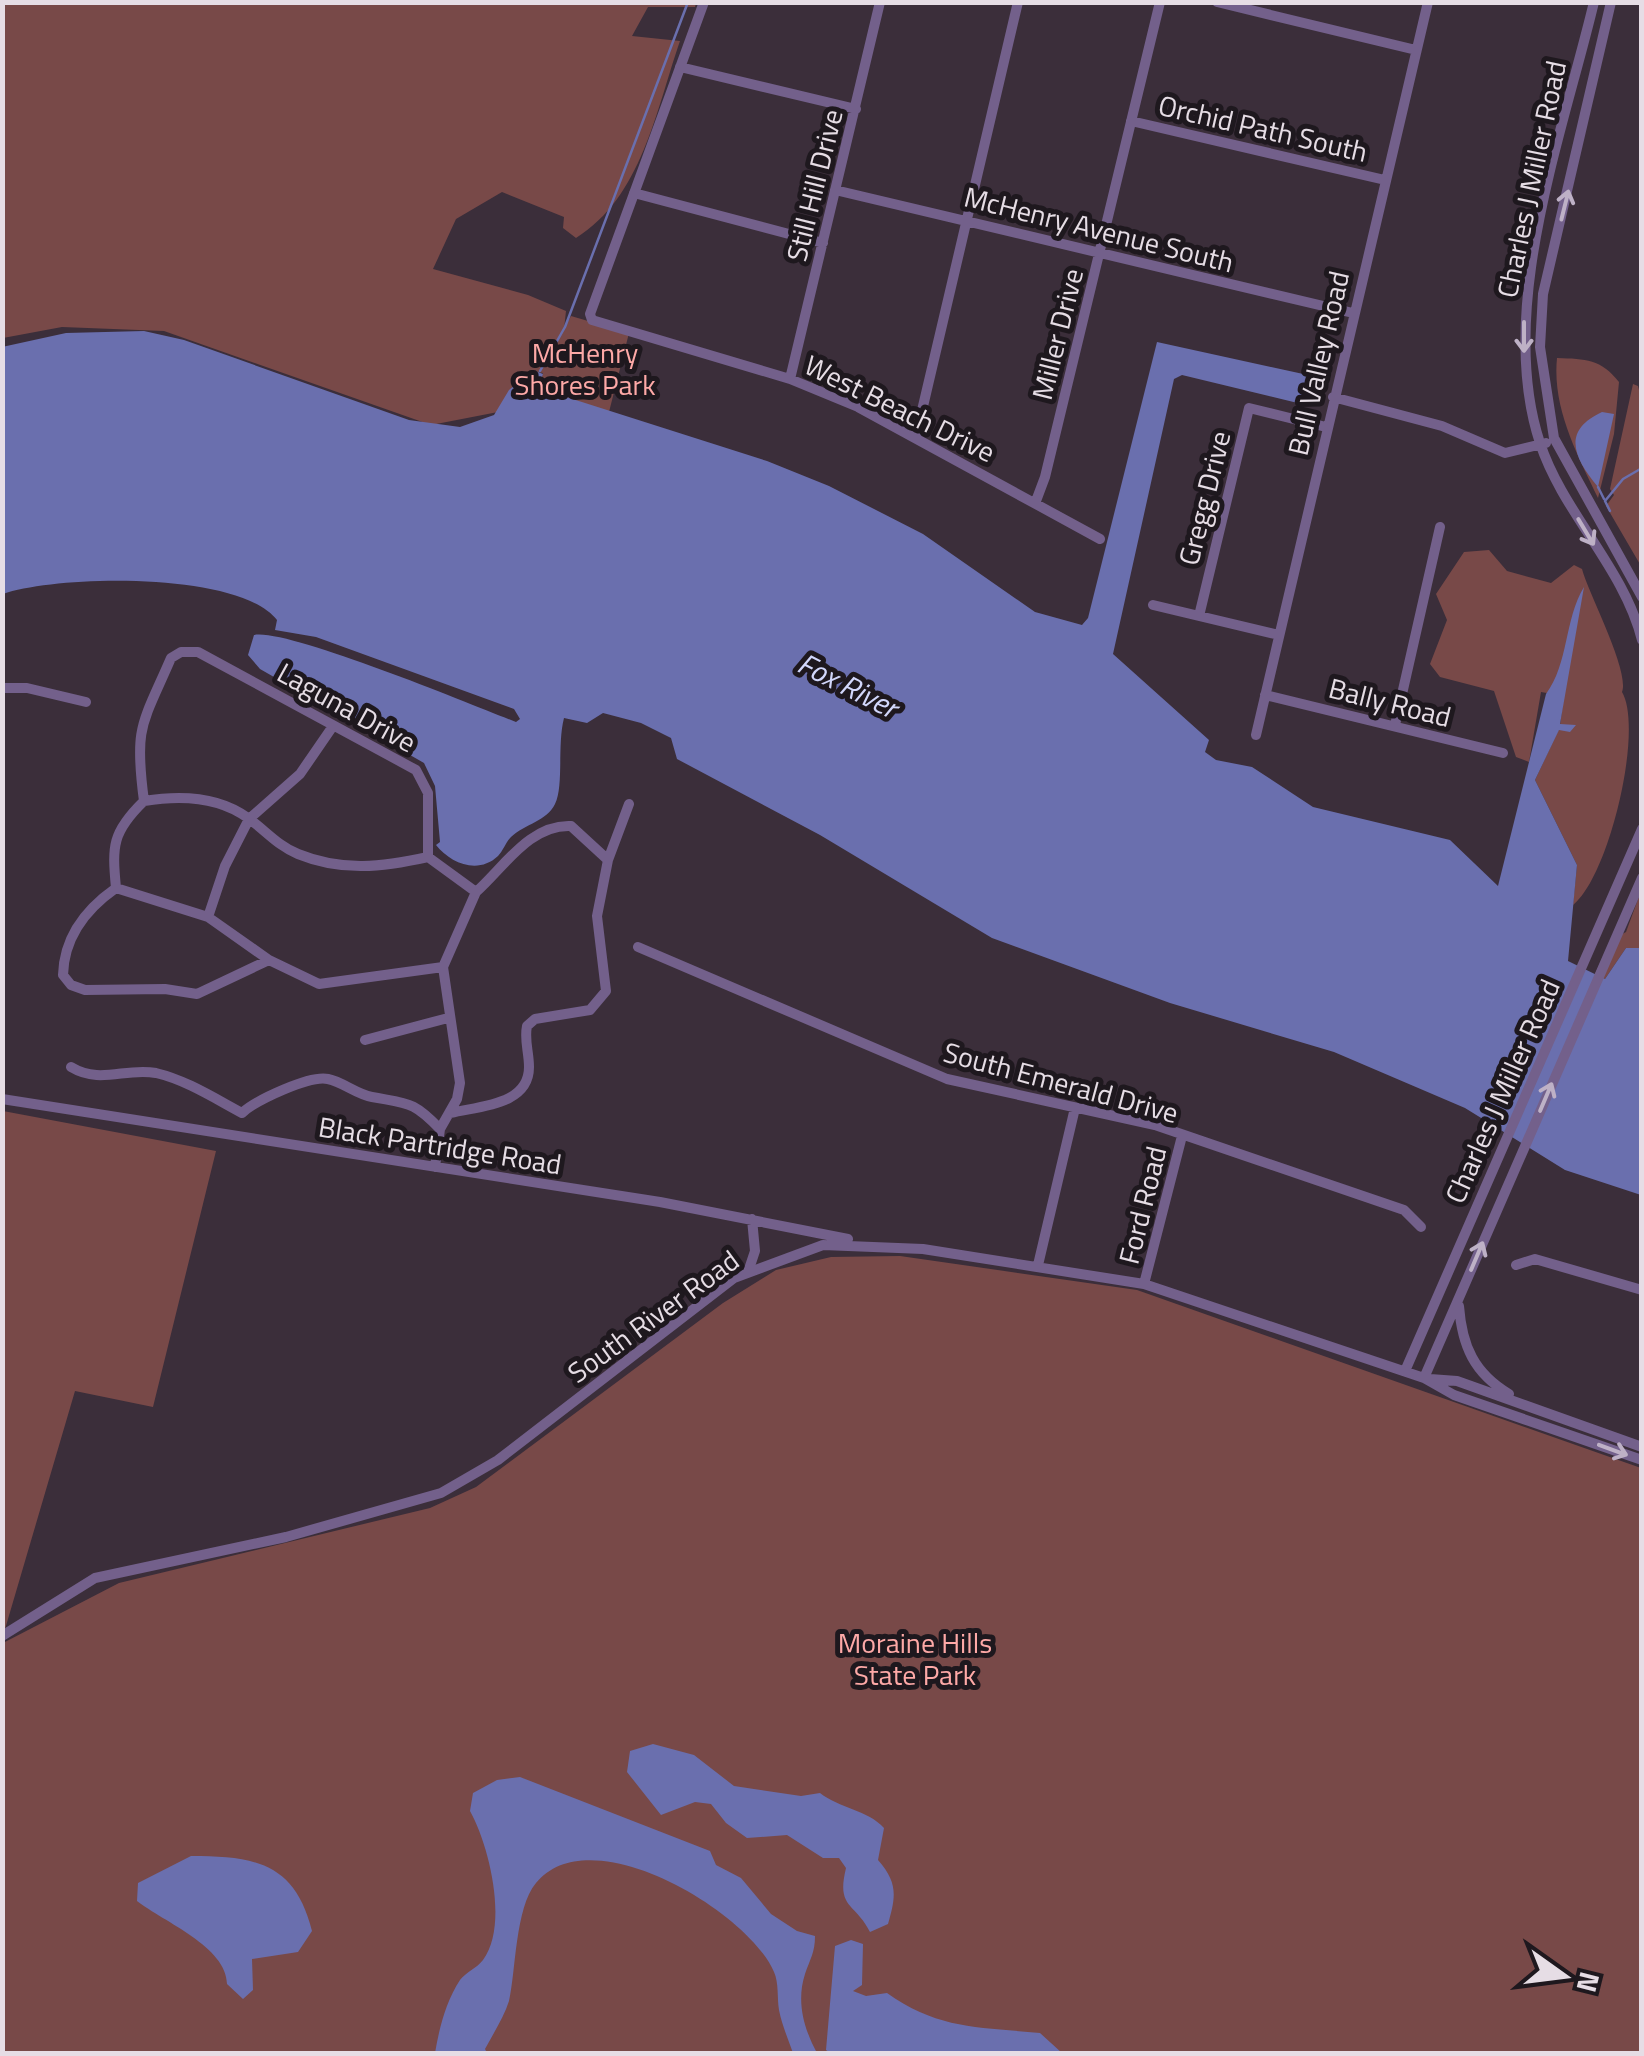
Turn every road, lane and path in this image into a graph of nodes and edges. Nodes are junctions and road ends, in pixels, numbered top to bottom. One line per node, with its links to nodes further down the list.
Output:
1 (704, 2): 10 (street, West Beach Drive)
2 (880, 2): 11 (street, Still Hill Drive)
3 (1018, 2): 16 (street)
4 (1160, 2): 12 (street, Miller Drive)
5 (1217, 2): 9 (street)
6 (1428, 2): 9 (street, Bull Valley Road)
7 (1594, 2): 25 (street, Charles J Miller Road, one-way to 25)
8 (1611, 2): 24 (street, Charles J Miller Road, one-way to 8)
9 (1416, 50): 13 (street, Bull Valley Road)
10 (680, 67): 11 (street); 15 (street, West Beach Drive)
11 (856, 109): 14 (street, Still Hill Drive)
12 (1131, 121): 13 (street, Orchid Path South); 18 (street, Miller Drive)
13 (1385, 180): 19 (street, Bull Valley Road)
14 (835, 190): 16 (street, McHenry Avenue South); 17 (street, Still Hill Drive)
15 (634, 193): 17 (street); 20 (street, West Beach Drive)
16 (968, 221): 18 (street, McHenry Avenue South); 23 (street)
17 (823, 242): 20 (street, Still Hill Drive)
18 (1100, 253): 19 (street, McHenry Avenue South); 26 (street, Miller Drive)
19 (1353, 313): 21 (street, Bull Valley Road)
20 (790, 379): 23 (street, West Beach Drive)
21 (1333, 397): 22 (street, Bull Valley Road); 25 (street)
22 (1326, 427): 31 (street, Gregg Drive); 32 (street, Bull Valley Road)
23 (916, 436): 26 (street, West Beach Drive)
24 (1554, 438): 25 (street); 29 (street, Charles J Miller Road)
25 (1541, 446): 33 (street, Charles J Miller Road, one-way to 33)
26 (1036, 500): 28 (street, West Beach Drive)
27 (1440, 527): 37 (street)
28 (1100, 539)
29 (1642, 597)
30 (1153, 606): 31 (street)
31 (1199, 616): 32 (street)
32 (1278, 635): 35 (street, Bull Valley Road)
33 (1642, 640)
34 (2, 688): 36 (street)
35 (1265, 695): 37 (street, Bally Road); 39 (street, Bull Valley Road)
36 (86, 702)
37 (1395, 725): 40 (street, Bally Road)
38 (333, 726): 41 (street, Laguna Drive); 43 (street); 45 (street, Laguna Drive)
39 (1256, 736)
40 (1503, 753)
41 (144, 802): 43 (street); 48 (street)
42 (630, 804): 46 (street)
43 (250, 819): 45 (street); 50 (street)
44 (1642, 829): 74 (street, Charles J Miller Road)
45 (428, 858): 49 (street)
46 (608, 860): 49 (street); 60 (street)
47 (1642, 878): 73 (street, Charles J Miller Road, one-way to 47)
48 (116, 888): 50 (street); 52 (street)
49 (476, 892): 53 (street)
50 (208, 918): 52 (street)
51 (638, 948): 58 (street, South Emerald Drive)
52 (268, 960): 53 (street)
53 (443, 966): 54 (street)
54 (448, 1018): 55 (street); 60 (street)
55 (365, 1040)
56 (71, 1067): 59 (street)
57 (2, 1099): 62 (street, Black Partridge Road)
58 (1075, 1108): 63 (street, South Emerald Drive); 68 (street)
59 (242, 1112): 61 (street); 62 (street)
60 (451, 1113): 61 (street)
61 (440, 1130): 64 (street)
62 (238, 1136): 64 (street, Black Partridge Road)
63 (1182, 1136): 66 (street, South Emerald Drive); 71 (street, Ford Road)
64 (435, 1167): 65 (street, Black Partridge Road)
65 (752, 1220): 67 (street, Black Partridge Road); 70 (street)
66 (1421, 1227)
67 (868, 1244): 68 (street, South River Road); 70 (street, South River Road)
68 (1038, 1265): 71 (street, South River Road)
69 (1516, 1265): 72 (street)
70 (748, 1272): 79 (street, South River Road)
71 (1144, 1284): 74 (street, South River Road)
72 (1642, 1290)
73 (1458, 1300): 75 (street, Charles J Miller Road); 76 (street)
74 (1405, 1371): 75 (street, South River Road)
75 (1424, 1378): 76 (street, South River Road); 78 (street, South River Road, one-way to 78)
76 (1531, 1408): 77 (street, South River Road)
77 (1642, 1447)
78 (1642, 1460)
79 (2, 1636)

